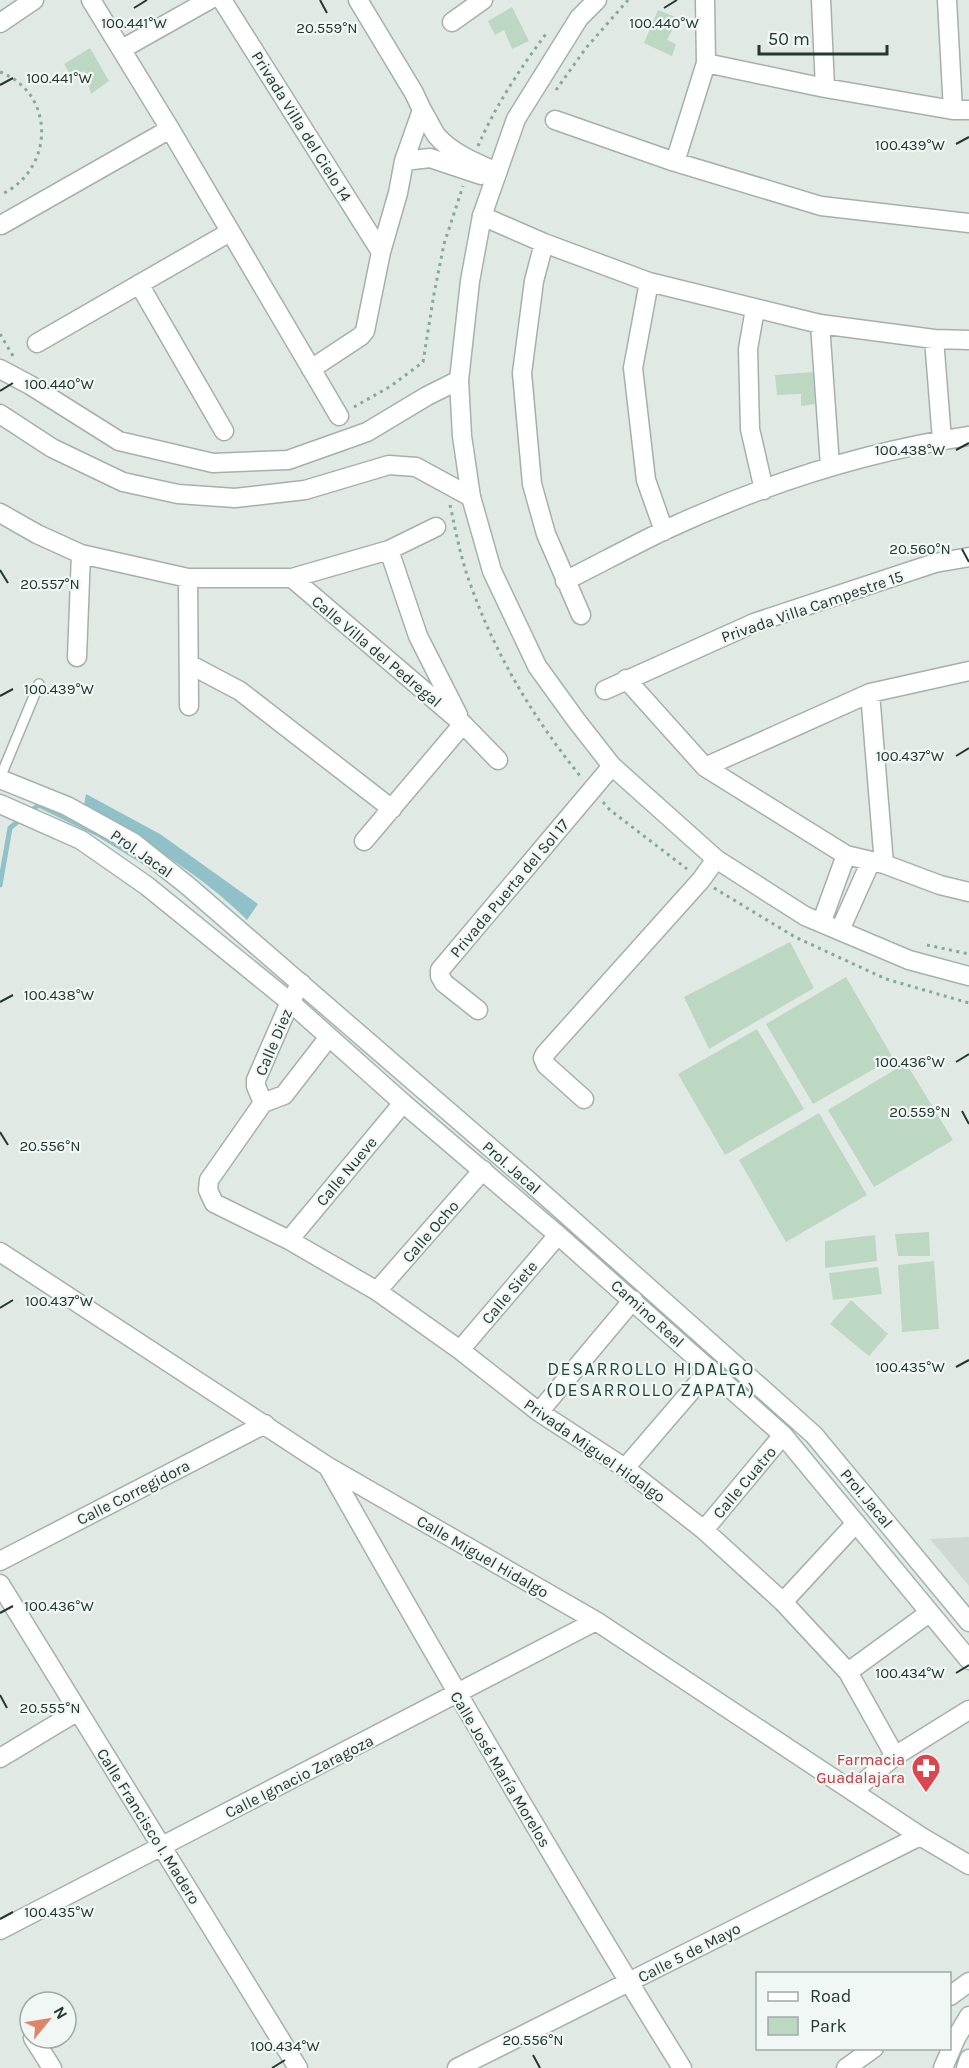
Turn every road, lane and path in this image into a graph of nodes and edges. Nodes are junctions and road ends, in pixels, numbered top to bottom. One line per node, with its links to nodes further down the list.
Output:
1 (34, 0): 12 (street)
2 (91, 0): 14 (street)
3 (209, 0): 14 (street)
4 (222, 0): 32 (street, Privada Villa del Cielo 14)
5 (358, 0): 18 (street)
6 (483, 0): 11 (street)
7 (597, 0): 25 (street)
8 (705, 0): 15 (street)
9 (822, 0): 17 (street)
10 (947, 0): 19 (street)
11 (452, 22)
12 (0, 23)
13 (551, 28): 24 (path)
14 (122, 49): 21 (street)
15 (706, 63): 17 (street); 23 (street)
16 (0, 72): 26 (path)
17 (825, 88): 19 (street)
18 (422, 110): 22 (street); 24 (street)
19 (961, 110)
20 (555, 120): 23 (street)
21 (170, 129): 29 (street); 30 (street)
22 (404, 161): 24 (street); 32 (street)
23 (675, 162): 28 (street)
24 (470, 166): 25 (street); 44 (path)
25 (495, 176): 27 (street)
26 (0, 195)
27 (488, 218): 31 (street); 42 (street)
28 (969, 223)
29 (1, 225)
30 (230, 232): 34 (street); 41 (street)
31 (544, 243): 33 (street); 59 (street)
32 (381, 252): 41 (street)
33 (649, 282): 35 (street); 53 (street)
34 (139, 284): 39 (street); 45 (street)
35 (755, 309): 36 (street); 49 (street)
36 (820, 324): 37 (street); 48 (street)
37 (934, 339): 38 (street); 47 (street)
38 (969, 339)
39 (37, 343)
40 (0, 369): 42 (street)
41 (311, 369): 44 (street)
42 (459, 381): 50 (street)
43 (0, 414): 50 (street)
44 (339, 416)
45 (224, 431)
46 (969, 436): 47 (street)
47 (942, 440): 48 (street)
48 (830, 466): 49 (street)
49 (764, 490): 53 (street)
50 (471, 497): 71 (street)
51 (0, 513): 55 (street, Calle Villa del Pedregal)
52 (436, 527): 54 (street, Calle Villa del Pedregal)
53 (664, 531): 59 (street)
54 (389, 550): 58 (street, Calle Villa del Pedregal); 69 (street, Calle Villa del Pedregal)
55 (81, 554): 57 (street, Calle Villa del Pedregal); 61 (street)
56 (969, 557): 64 (street, Privada Villa Campestre 15)
57 (188, 578): 58 (street, Calle Villa del Pedregal); 62 (street)
58 (292, 578): 69 (street, Calle Villa del Pedregal)
59 (565, 581): 60 (street)
60 (581, 615)
61 (77, 657)
62 (189, 664): 68 (street); 75 (street)
63 (969, 671): 67 (street)
64 (626, 679): 66 (street, Privada Villa Campestre 15); 72 (street)
65 (39, 684): 73 (lane)
66 (605, 690)
67 (870, 693): 72 (street); 79 (street)
68 (189, 706)
69 (463, 724): 70 (street, Calle Villa del Pedregal); 75 (street)
70 (498, 760)
71 (612, 766): 78 (street); 86 (street, Privada Puerta del Sol 17)
72 (705, 767): 77 (street)
73 (0, 778): 84 (street, Prol. Jacal)
74 (0, 804): 85 (street, Prol. Jacal)
75 (392, 809): 76 (street)
76 (364, 841)
77 (846, 855): 79 (street); 81 (street)
78 (716, 859): 81 (street); 88 (street)
79 (878, 862): 80 (street); 82 (street)
80 (969, 892)
81 (825, 913): 82 (street)
82 (843, 921): 83 (street)
83 (969, 976)
84 (302, 983): 85 (street, Calle Diez); 110 (street, Prol. Jacal)
85 (290, 1002): 87 (street, Camino Real); 89 (street, Calle Diez)
86 (478, 1010)
87 (329, 1037): 89 (street, Calle Diez); 90 (street, Camino Real)
88 (584, 1099)
89 (263, 1103): 92 (street, Calle Diez)
90 (403, 1103): 91 (street, Camino Real); 94 (street, Calle Nueve)
91 (483, 1170): 93 (street, Camino Real); 96 (street, Calle Ocho)
92 (208, 1190): 94 (street, Privada Miguel Hidalgo)
93 (558, 1234): 97 (street, Camino Real); 98 (street, Calle Siete)
94 (289, 1240): 96 (street, Privada Miguel Hidalgo)
95 (0, 1252): 101 (street, Calle Miguel Hidalgo)
96 (377, 1291): 98 (street, Privada Miguel Hidalgo)
97 (633, 1300): 99 (street, Camino Real); 100 (street)
98 (460, 1350): 100 (street, Privada Miguel Hidalgo)
99 (710, 1369): 102 (street, Camino Real); 104 (street)
100 (539, 1412): 104 (street, Privada Miguel Hidalgo)
101 (265, 1424): 103 (street, Calle Miguel Hidalgo); 107 (street, Calle Corregidora)
102 (783, 1435): 105 (street, Camino Real); 106 (street, Calle Cuatro)
103 (327, 1466): 112 (street, Calle Miguel Hidalgo); 116 (street, Calle José María Morelos)
104 (625, 1468): 106 (street, Privada Miguel Hidalgo)
105 (856, 1523): 109 (street); 111 (street, Camino Real)
106 (704, 1530): 109 (street, Privada Miguel Hidalgo)
107 (0, 1561)
108 (0, 1584): 118 (street, Calle Francisco I. Madero)
109 (783, 1602): 115 (street, Privada Miguel Hidalgo)
110 (963, 1606): 113 (street, Prol. Jacal)
111 (929, 1613): 114 (street, Camino Real); 115 (street)
112 (596, 1621): 116 (street, Calle Ignacio Zaragoza); 121 (street, Calle Miguel Hidalgo)
113 (969, 1622)
114 (969, 1660)
115 (848, 1672): 119 (street, Privada Miguel Hidalgo)
116 (457, 1695): 123 (street, Calle Ignacio Zaragoza); 126 (street, Calle José María Morelos)
117 (969, 1710): 119 (street)
118 (78, 1711): 120 (street); 123 (street, Calle Francisco I. Madero)
119 (896, 1756): 121 (street)
120 (0, 1758)
121 (853, 1791): 122 (street, Calle Miguel Hidalgo)
122 (920, 1836): 124 (street, Calle Miguel Hidalgo); 126 (street, Calle 5 de Mayo)
123 (162, 1847): 125 (street, Calle Ignacio Zaragoza); 134 (street, Calle Francisco I. Madero)
124 (967, 1864)
125 (0, 1930)
126 (628, 1982): 135 (street, Calle 5 de Mayo); 136 (street, Calle José María Morelos)
127 (969, 1982): 128 (street)
128 (951, 1995)
129 (969, 2016): 138 (street)
130 (41, 2050): 133 (street)
131 (873, 2050): 137 (street)
132 (969, 2059): 139 (street)
133 (52, 2068)
134 (298, 2068)
135 (457, 2068)
136 (682, 2068)
137 (846, 2068)
138 (944, 2068)
139 (966, 2068)

